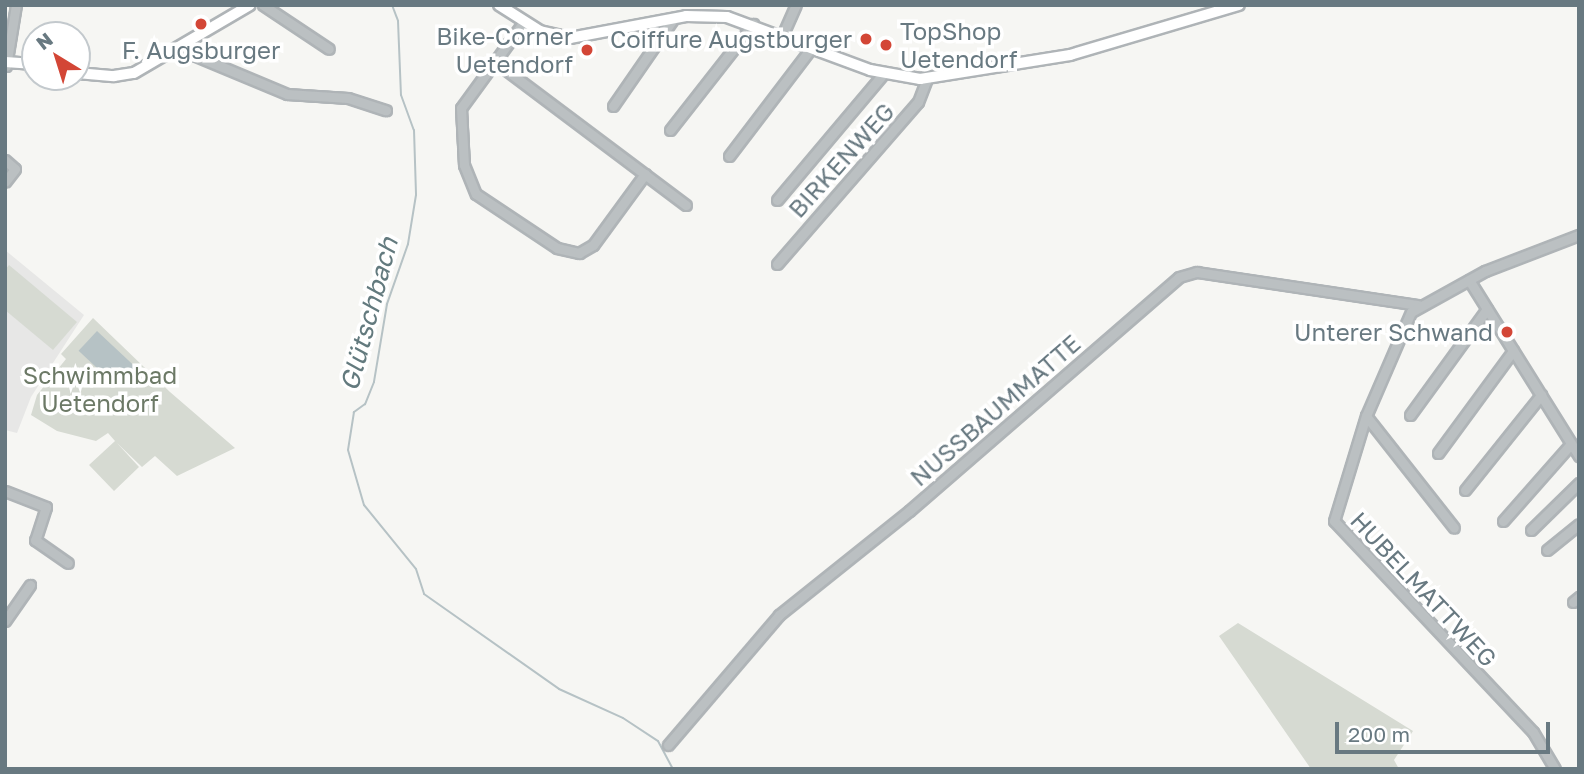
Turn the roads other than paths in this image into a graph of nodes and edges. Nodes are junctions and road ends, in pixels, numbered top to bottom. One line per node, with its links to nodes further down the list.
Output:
1 (16, 5): 15 (street)
2 (250, 5): 11 (main road)
3 (263, 5): 13 (street)
4 (499, 5): 8 (main road)
5 (796, 5): 10 (street)
6 (1239, 5): 18 (main road)
7 (674, 18): 8 (main road); 9 (main road); 19 (street)
8 (523, 23): 14 (street)
9 (753, 24): 10 (main road); 21 (street)
10 (782, 36): 12 (main road)
11 (184, 44): 16 (main road); 20 (street)
12 (812, 47): 17 (main road); 22 (street)
13 (329, 49)
14 (494, 61): 24 (street); 24 (street)
15 (6, 64)
16 (91, 74)
17 (883, 74): 18 (main road); 26 (street)
18 (927, 79): 29 (street, BIRKENWEG)
19 (613, 106)
20 (386, 110)
21 (670, 130)
22 (729, 156)
23 (5, 160): 25 (street)
24 (645, 174): 27 (street)
25 (5, 182)
26 (776, 200)
27 (686, 205)
28 (1579, 236): 30 (street)
29 (778, 264)
30 (1469, 280): 31 (street); 32 (street)
31 (1418, 304): 36 (street); 51 (street, NUSSBAUMMATTE)
32 (1487, 309): 33 (street); 35 (street)
33 (1513, 351): 34 (street); 38 (street)
34 (1541, 395): 37 (street); 41 (street)
35 (1410, 415)
36 (1366, 416): 45 (street); 52 (street, HUBELMATTWEG)
37 (1571, 444): 39 (street); 43 (street)
38 (1438, 453)
39 (1579, 456)
40 (1579, 483): 46 (street)
41 (1465, 490)
42 (5, 491): 48 (street)
43 (1503, 520)
44 (1579, 524): 47 (street)
45 (1454, 528)
46 (1531, 530)
47 (1547, 550)
48 (68, 563)
49 (30, 585): 50 (street)
50 (5, 621)
51 (668, 745)
52 (1555, 769)

